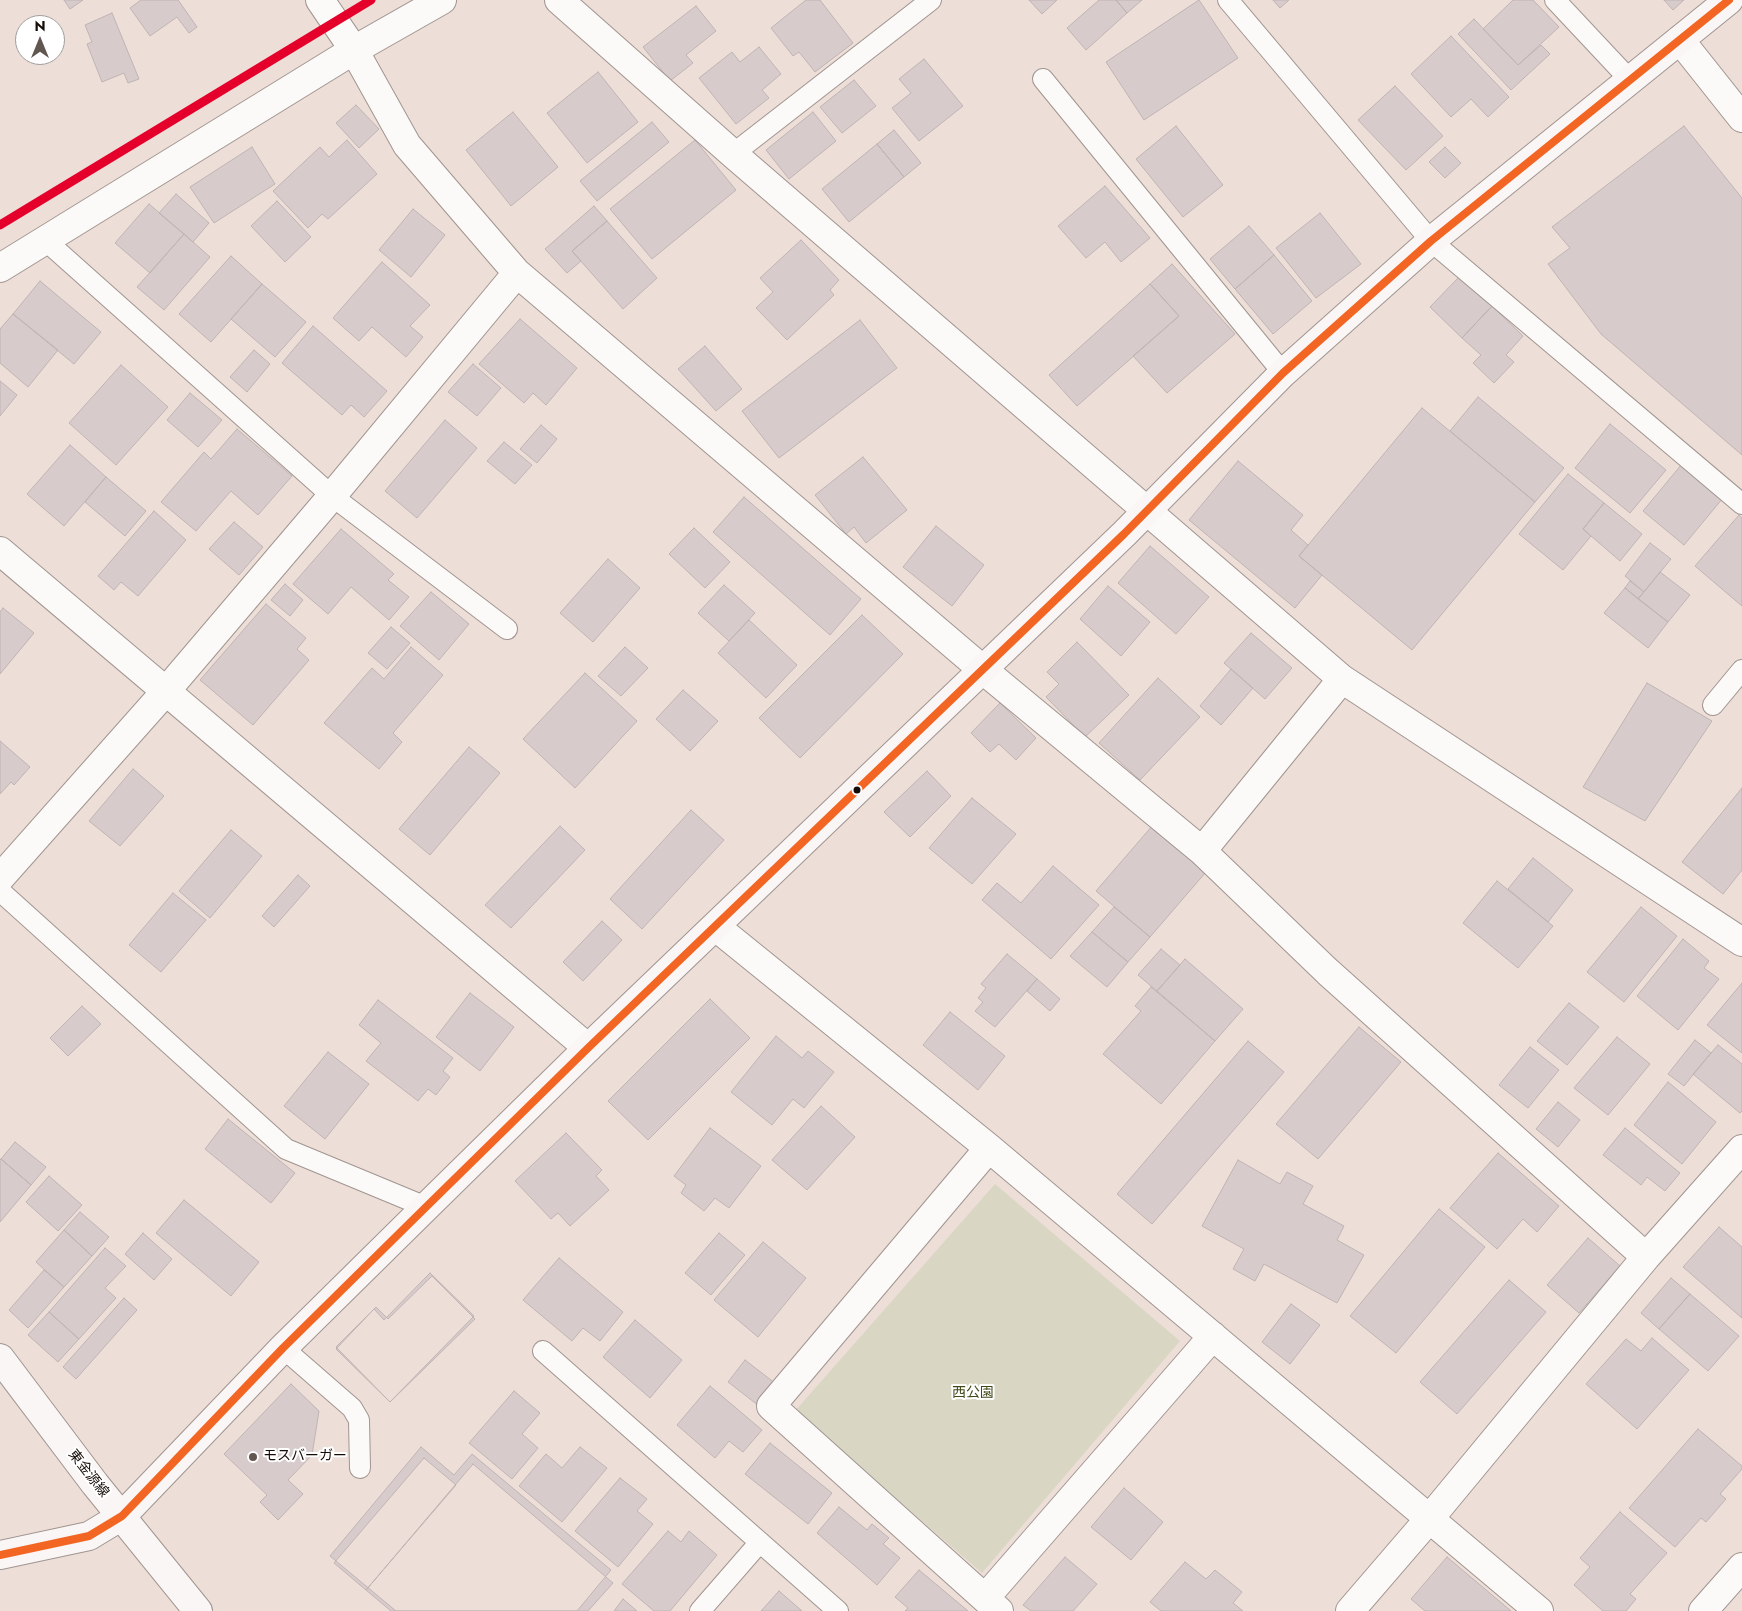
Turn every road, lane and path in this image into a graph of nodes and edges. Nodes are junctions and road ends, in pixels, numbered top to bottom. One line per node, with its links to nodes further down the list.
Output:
1 (320, 0): 9 (street)
2 (442, 0): 9 (street)
3 (559, 0): 13 (street)
4 (931, 0): 13 (lane)
5 (1228, 0): 15 (lane)
6 (1555, 0): 11 (lane)
7 (1730, 0): 8 (street)
8 (1680, 40): 11 (street); 12 (street)
9 (354, 50): 14 (street); 17 (street)
10 (1043, 79): 18 (lane)
11 (1630, 80): 15 (street)
12 (1742, 118)
13 (733, 154): 21 (street)
14 (45, 240): 16 (street); 19 (lane)
15 (1431, 241): 18 (street); 20 (lane)
16 (0, 268)
17 (517, 274): 19 (street); 24 (street)
18 (1283, 373): 21 (street)
19 (332, 496): 23 (lane); 27 (street)
20 (1742, 504)
21 (1146, 510): 24 (street); 26 (street)
22 (0, 551): 27 (street)
23 (507, 629)
24 (982, 670): 29 (street); 32 (street)
25 (1742, 670): 28 (lane)
26 (1342, 679): 29 (street); 33 (street)
27 (166, 691): 30 (street); 34 (street)
28 (1713, 705)
29 (1202, 851): 38 (street)
30 (0, 878)
31 (0, 891): 37 (lane)
32 (716, 927): 34 (street); 35 (street)
33 (1742, 942)
34 (588, 1048): 37 (street)
35 (989, 1148): 39 (street); 49 (street)
36 (1742, 1149): 38 (street)
37 (426, 1207): 40 (street)
38 (1646, 1258): 45 (street)
39 (1213, 1336): 45 (street); 49 (street)
40 (283, 1348): 43 (lane); 44 (street)
41 (543, 1351): 46 (lane)
42 (0, 1358): 44 (street, 東金源線)
43 (360, 1468)
44 (122, 1516): 47 (street); 50 (street, 東金源線)
45 (1430, 1518): 53 (street); 54 (street)
46 (760, 1542): 51 (lane); 52 (lane)
47 (0, 1555)
48 (1742, 1567): 55 (street)
49 (992, 1604)
50 (198, 1611)
51 (700, 1611)
52 (838, 1611)
53 (1350, 1611)
54 (1539, 1611)
55 (1703, 1611)

